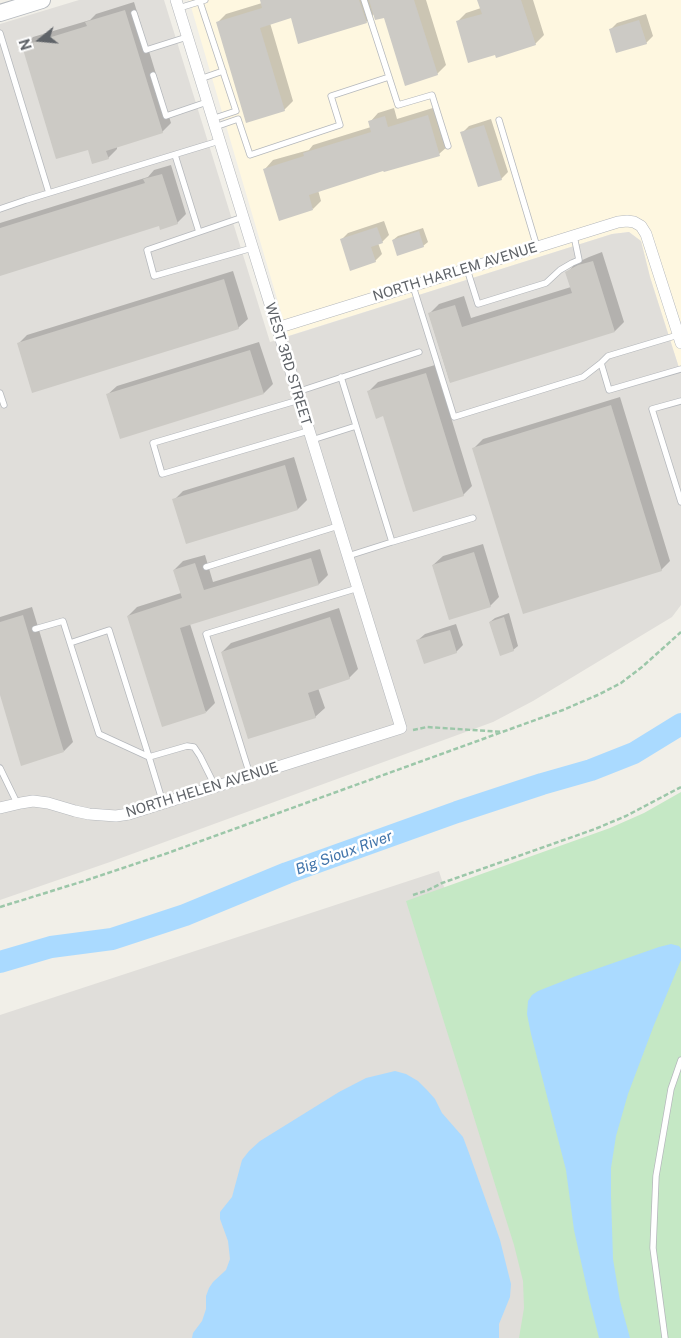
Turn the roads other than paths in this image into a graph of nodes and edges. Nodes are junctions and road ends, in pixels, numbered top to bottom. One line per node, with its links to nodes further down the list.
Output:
1 (42, 0): 5 (main road)
2 (364, 0): 11 (lane)
3 (202, 1): 4 (lane); 9 (lane)
4 (177, 4): 8 (street, WEST 3RD STREET)
5 (0, 13)
6 (134, 13): 8 (lane)
7 (0, 33): 19 (lane)
8 (188, 38): 12 (street, WEST 3RD STREET)
9 (222, 71): 12 (lane); 15 (lane)
10 (153, 76): 13 (lane)
11 (389, 78): 15 (lane); 17 (lane)
12 (200, 79): 13 (street, WEST 3RD STREET)
13 (207, 102): 15 (street, WEST 3RD STREET)
14 (499, 120): 24 (lane)
15 (214, 123): 16 (street, WEST 3RD STREET)
16 (219, 141): 18 (lane); 21 (street, WEST 3RD STREET)
17 (448, 146)
18 (175, 155): 19 (lane); 22 (lane)
19 (49, 193): 20 (lane)
20 (0, 209)
21 (242, 217): 22 (lane); 25 (street, WEST 3RD STREET)
22 (199, 232): 25 (lane)
23 (574, 236): 24 (street, NORTH HARLEM AVENUE); 26 (lane); 29 (street, NORTH HARLEM AVENUE)
24 (537, 247): 26 (street, NORTH HARLEM AVENUE)
25 (252, 248): 28 (street, WEST 3RD STREET)
26 (467, 269): 27 (street, NORTH HARLEM AVENUE)
27 (413, 286): 28 (street, NORTH HARLEM AVENUE); 31 (lane)
28 (276, 328): 35 (street, WEST 3RD STREET)
29 (680, 339): 31 (lane)
30 (419, 352): 33 (lane)
31 (601, 363): 32 (lane)
32 (681, 369)
33 (341, 377): 35 (lane); 38 (lane)
34 (0, 393): 37 (lane)
35 (298, 396): 39 (street, WEST 3RD STREET); 39 (lane)
36 (681, 401): 40 (lane)
37 (4, 405)
38 (356, 426): 39 (lane); 43 (lane)
39 (310, 436): 42 (street, WEST 3RD STREET)
40 (681, 502)
41 (473, 518): 43 (lane)
42 (338, 526): 44 (street, WEST 3RD STREET); 45 (lane)
43 (392, 542): 44 (lane)
44 (348, 556): 46 (street, WEST 3RD STREET)
45 (206, 568)
46 (358, 588): 49 (street, WEST 3RD STREET); 52 (lane)
47 (36, 630): 48 (lane)
48 (70, 643): 50 (lane); 50 (lane)
49 (401, 728): 52 (street, NORTH HELEN AVENUE)
50 (150, 757): 53 (lane); 54 (lane)
51 (0, 768): 55 (lane)
52 (250, 775): 53 (street, NORTH HELEN AVENUE)
53 (215, 786): 54 (street, NORTH HELEN AVENUE)
54 (163, 803): 55 (street, NORTH HELEN AVENUE)
55 (16, 804): 56 (street, NORTH HELEN AVENUE)
56 (0, 808)
57 (681, 1060): 58 (lane)
58 (665, 1338)

